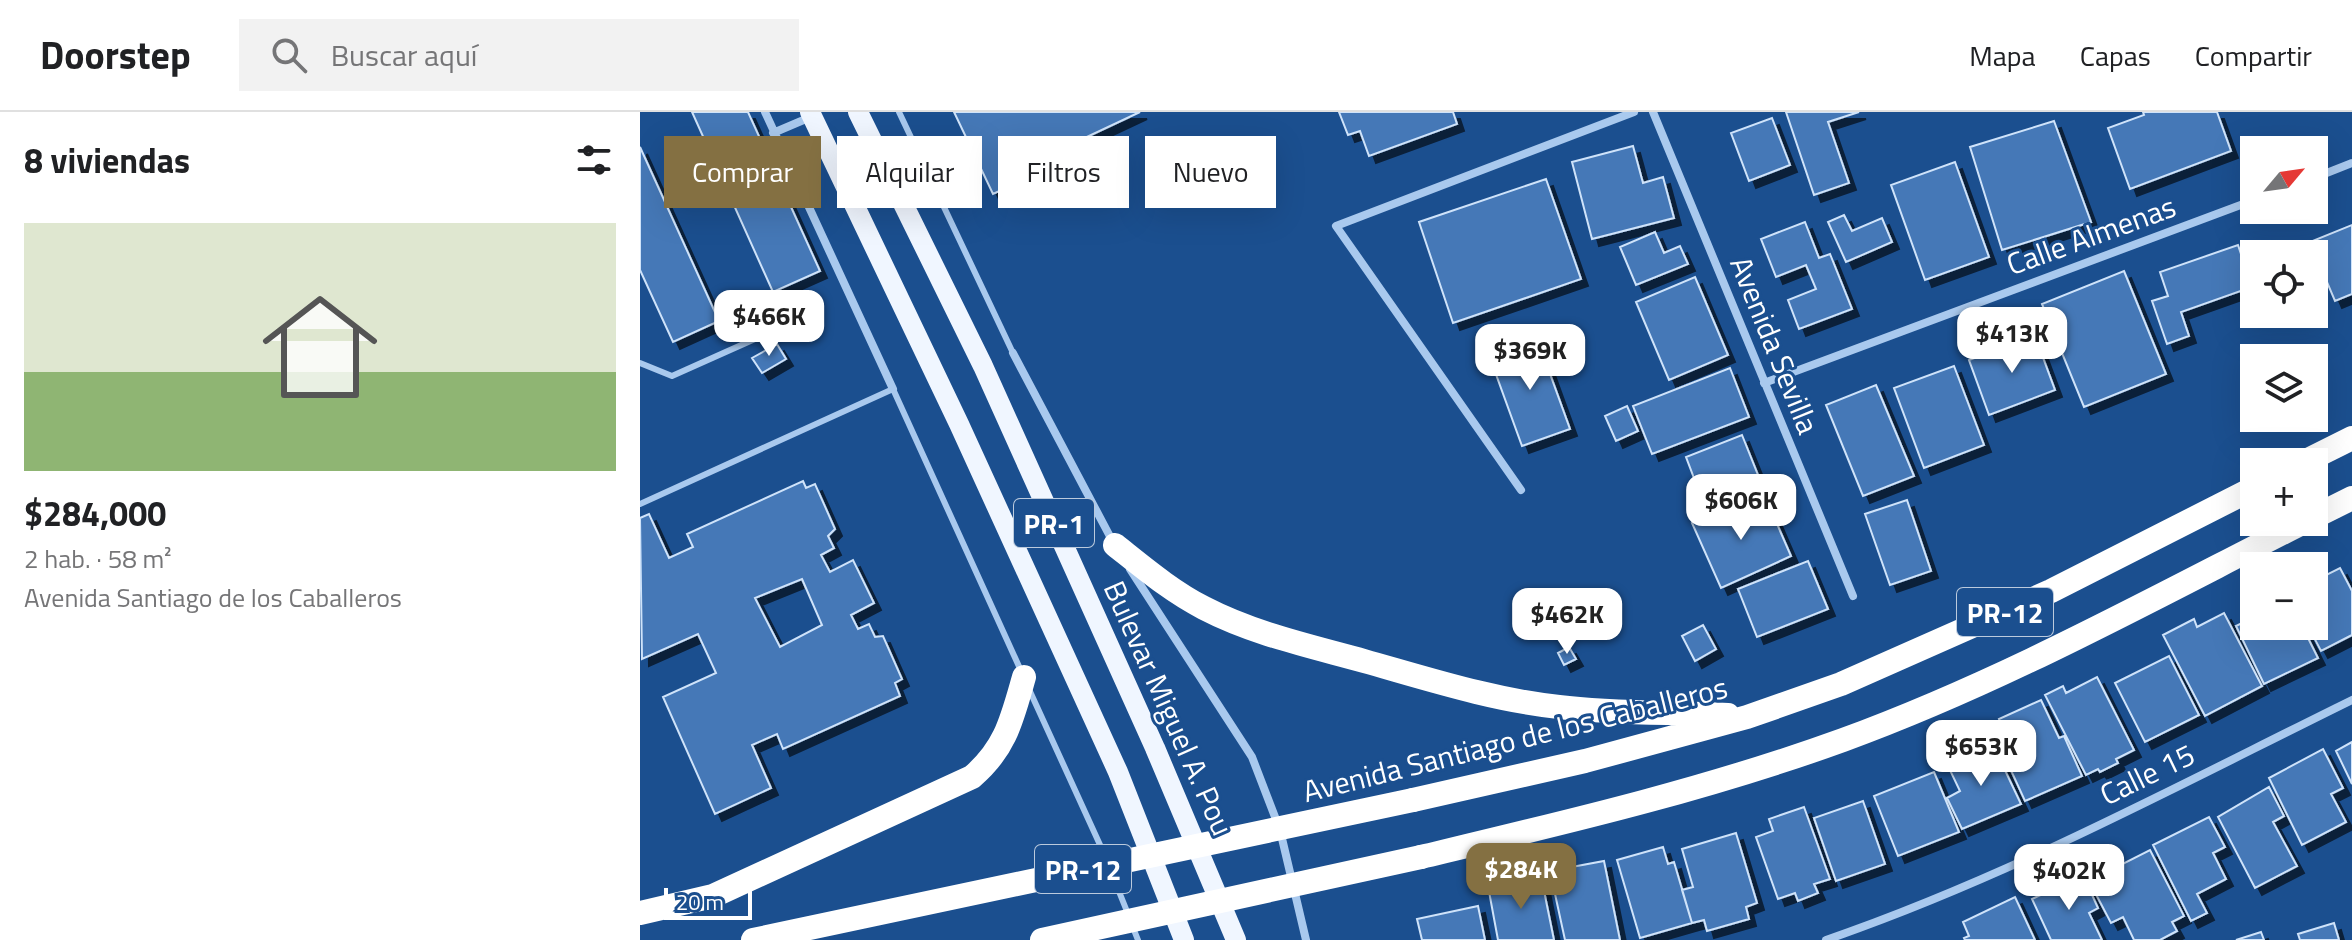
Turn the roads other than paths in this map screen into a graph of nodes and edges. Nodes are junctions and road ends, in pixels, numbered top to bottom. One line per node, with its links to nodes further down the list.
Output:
1 (765, 112): 7 (street)
2 (858, 112): 34 (main road, Bulevar Miguel A. Pou / PR-1)
3 (899, 112): 12 (lane)
4 (1634, 112): 18 (street)
5 (1653, 112): 14 (street, Avenida Sevilla)
6 (814, 113): 7 (street); 33 (main road, PR-1)
7 (773, 133): 15 (street)
8 (2352, 163): 9 (street)
9 (2328, 172)
10 (2240, 205): 14 (street, Calle Almenas)
11 (804, 317): 13 (lane)
12 (1013, 353): 24 (street)
13 (640, 363)
14 (1764, 383): 25 (street, Avenida Sevilla)
15 (893, 389): 21 (lane); 26 (lane)
16 (2352, 438): 17 (highway)
17 (2328, 450)
18 (1521, 490)
19 (2240, 495): 28 (highway, Avenida Santiago de los Caballeros / PR-12)
20 (2352, 498): 22 (highway)
21 (640, 504)
22 (2328, 510)
23 (2276, 536): 31 (highway, PR-12, bridge)
24 (1115, 545): 28 (highway); 35 (street)
25 (1853, 596)
26 (1024, 677): 29 (highway); 32 (lane)
27 (2352, 700): 36 (street, Calle 15)
28 (1747, 717): 30 (highway, Avenida Santiago de los Caballeros / PR-12, bridge)
29 (640, 913)
30 (753, 940)
31 (1042, 940)
32 (1138, 940)
33 (1184, 940)
34 (1236, 940)
35 (1306, 940)
36 (1826, 940)

